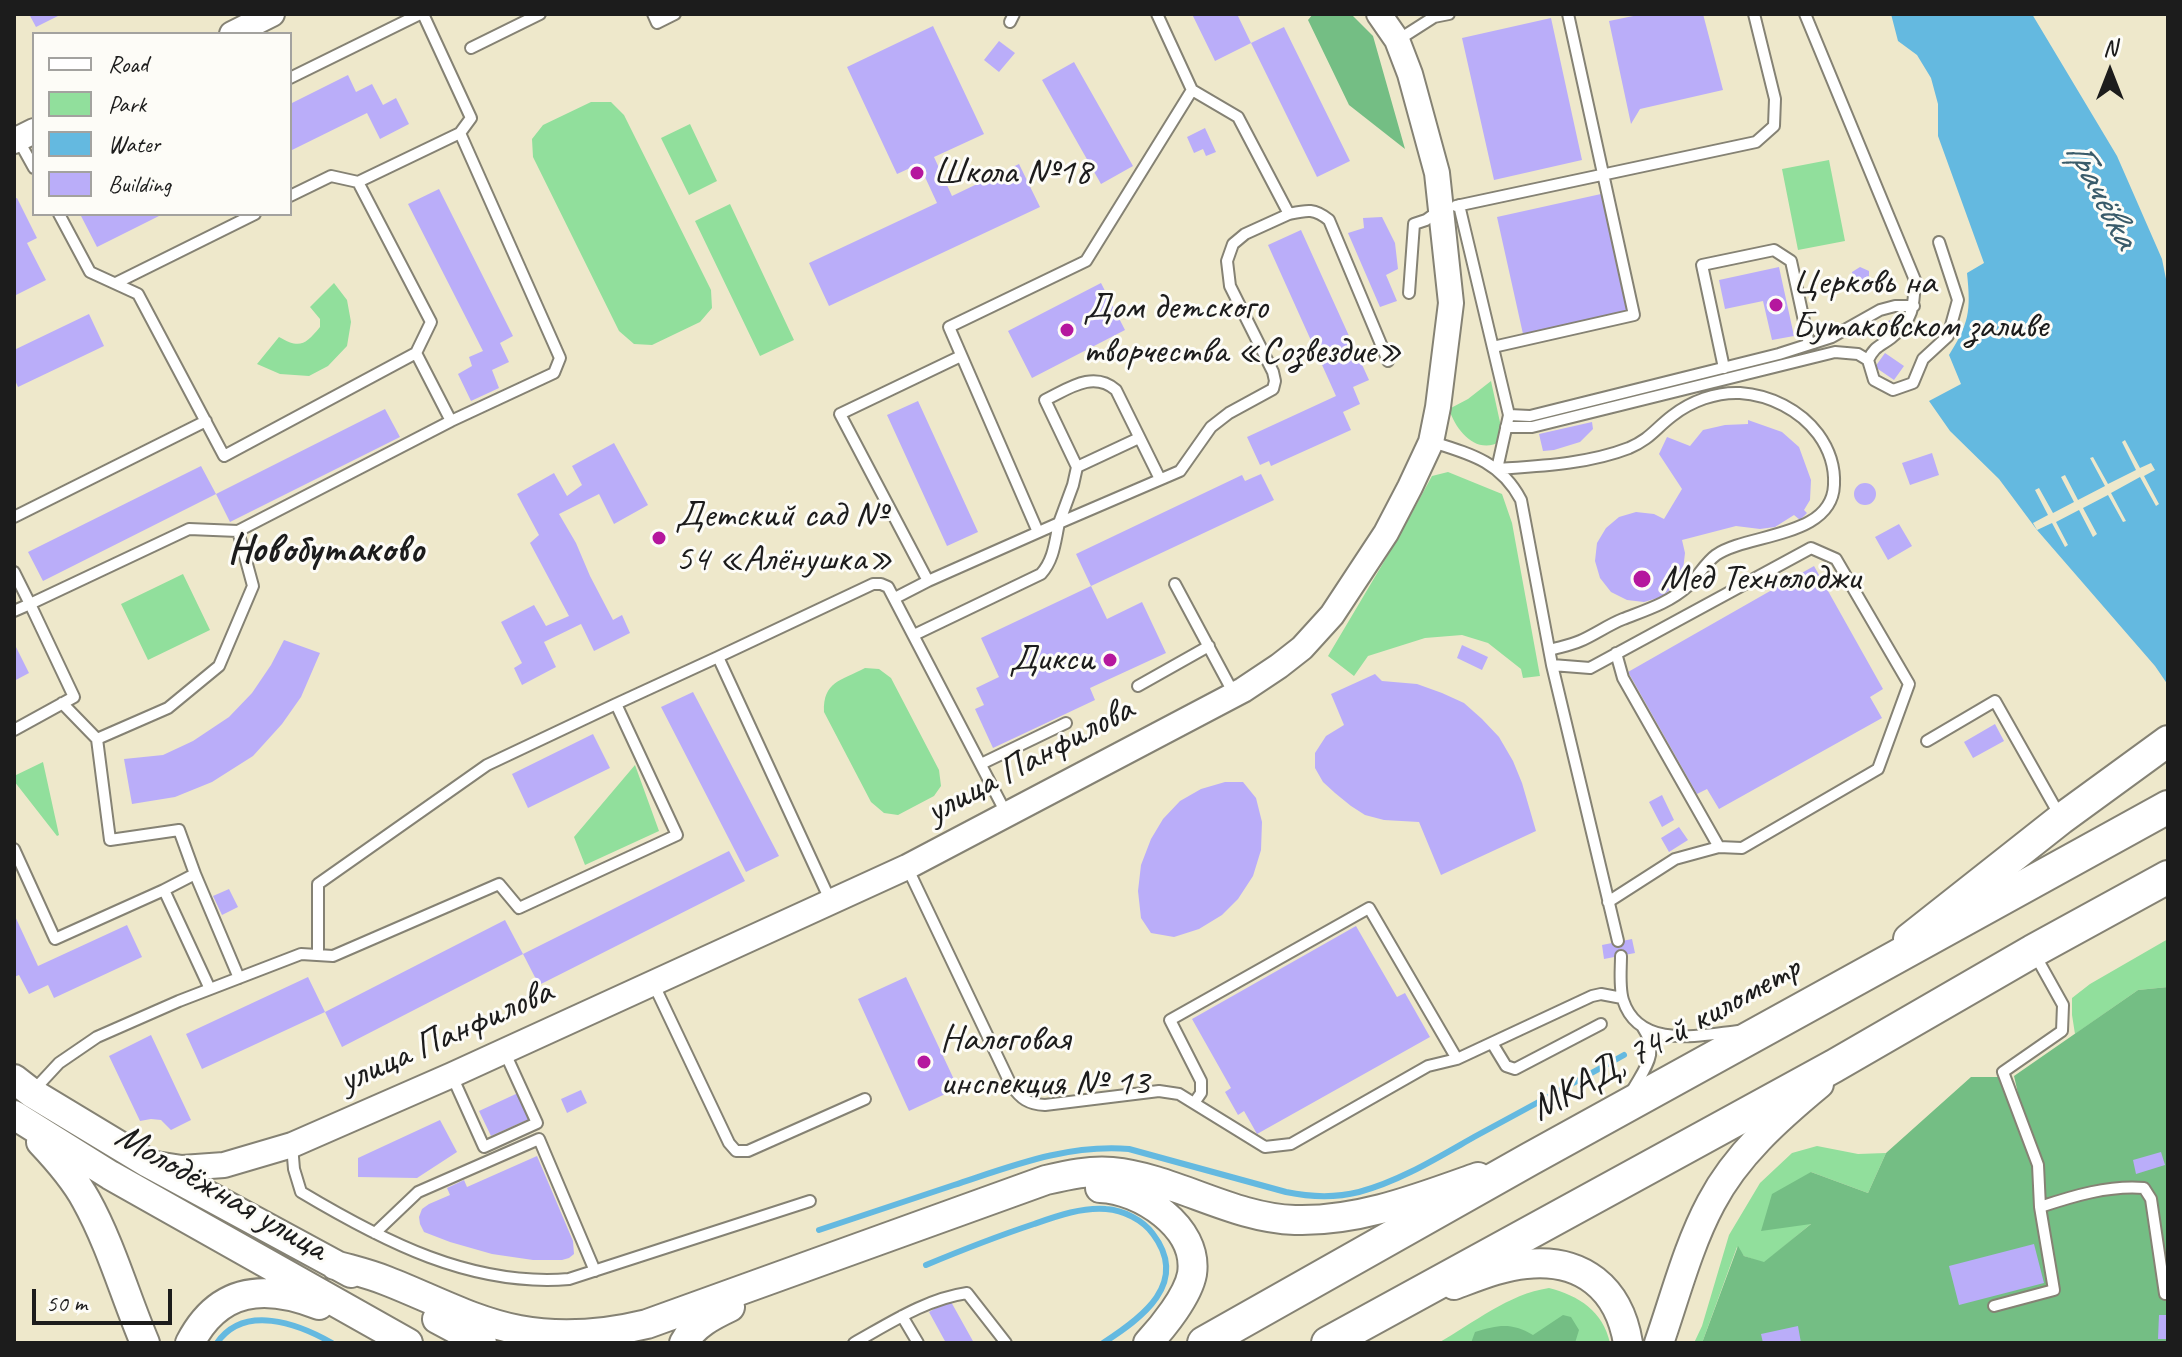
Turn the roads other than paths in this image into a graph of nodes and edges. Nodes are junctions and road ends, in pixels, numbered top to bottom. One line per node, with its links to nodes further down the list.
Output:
1 (272, 14): 12 (street)
2 (422, 14): 15 (lane); 17 (lane)
3 (540, 14): 14 (lane)
4 (653, 14): 5 (lane)
5 (675, 14)
6 (1157, 14): 16 (lane)
7 (1379, 14): 13 (street, улица Панфилова)
8 (1449, 14): 13 (lane)
9 (1568, 14): 20 (lane)
10 (1754, 14): 20 (lane)
11 (1805, 14): 30 (lane)
12 (236, 32)
13 (1397, 40): 23 (street, улица Панфилова)
14 (471, 48)
15 (292, 77)
16 (1192, 90): 24 (lane); 34 (lane)
17 (460, 133): 21 (lane); 40 (lane)
18 (22, 137): 19 (lane)
19 (32, 163)
20 (1603, 174): 23 (lane); 32 (lane)
21 (358, 182): 22 (lane); 33 (lane)
22 (292, 195)
23 (1450, 207): 29 (lane); 32 (lane); 43 (street, улица Панфилова)
24 (1289, 214): 36 (lane); 46 (lane)
25 (60, 216): 28 (lane)
26 (251, 216): 28 (lane)
27 (1939, 242): 35 (lane)
28 (116, 283): 39 (lane)
29 (1409, 293)
30 (1914, 306): 31 (lane); 35 (lane)
31 (1809, 344): 37 (lane); 37 (lane)
32 (1493, 347): 38 (lane)
33 (416, 353): 39 (lane); 40 (lane)
34 (961, 356): 50 (lane); 52 (lane)
35 (1868, 360): 41 (lane)
36 (1388, 361)
37 (1724, 368): 38 (lane)
38 (1509, 415): 41 (lane)
39 (206, 421): 47 (lane)
40 (451, 421): 49 (lane)
41 (1506, 427): 45 (lane)
42 (1139, 438): 44 (lane); 44 (lane); 46 (lane)
43 (1431, 442): 45 (lane); 64 (street, улица Панфилова)
44 (1077, 467): 48 (lane)
45 (1497, 469): 59 (lane); 59 (lane)
46 (1160, 479): 48 (lane)
47 (14, 517)
48 (1059, 523): 50 (lane); 57 (lane)
49 (238, 531): 55 (lane); 69 (lane)
50 (1038, 532): 52 (lane)
51 (14, 572): 55 (lane)
52 (928, 581): 54 (lane)
53 (1175, 584): 58 (lane)
54 (895, 598): 57 (lane); 61 (lane)
55 (30, 604): 56 (lane); 65 (lane)
56 (14, 611)
57 (914, 635): 72 (lane)
58 (1209, 646): 63 (lane); 64 (lane)
59 (1550, 650): 62 (lane)
60 (1616, 653): 62 (lane); 76 (lane); 76 (lane)
61 (718, 657): 66 (lane); 82 (lane)
62 (1552, 665): 83 (lane)
63 (1138, 686)
64 (1234, 694): 74 (street, улица Панфилова)
65 (62, 703): 68 (lane); 69 (lane)
66 (616, 704): 86 (lane); 86 (lane)
67 (1066, 723): 72 (lane)
68 (14, 730)
69 (97, 739): 79 (lane)
70 (1927, 741): 75 (lane)
71 (2167, 742): 75 (main road)
72 (981, 764): 74 (lane)
73 (2168, 807): 88 (highway, МКАД, 74-й километр)
74 (1007, 815): 78 (street, улица Панфилова)
75 (2061, 819): 88 (main road)
76 (1719, 847): 83 (lane)
77 (14, 849): 81 (lane)
78 (907, 867): 82 (street, улица Панфилова); 103 (lane)
79 (195, 874): 81 (lane); 89 (lane)
80 (2168, 877): 85 (highway)
81 (164, 890): 91 (lane)
82 (831, 902): 90 (street, улица Панфилова)
83 (1608, 902): 84 (lane)
84 (1618, 941)
85 (2033, 951): 98 (highway); 109 (lane)
86 (318, 955): 89 (lane)
87 (1621, 956): 92 (lane)
88 (1861, 977): 95 (highway, МКАД, 74-й километр)
89 (239, 978): 91 (lane)
90 (653, 983): 97 (street, улица Панфилова); 101 (lane)
91 (210, 989): 102 (lane)
92 (1622, 998): 94 (lane); 96 (lane)
93 (1601, 1024): 96 (lane)
94 (1641, 1024): 95 (lane); 104 (lane)
95 (1769, 1029): 104 (highway, МКАД, 74-й километр)
96 (1492, 1043): 99 (lane)
97 (504, 1051): 100 (street, улица Панфилова); 100 (lane)
98 (1857, 1052): 115 (highway); 129 (main road)
99 (1457, 1059): 103 (lane); 103 (lane)
100 (452, 1075): 105 (street, улица Панфилова)
101 (865, 1099)
102 (19, 1101): 107 (main road, Молодёжная улица); 117 (main road, Молодёжная улица); 119 (main road)
103 (1194, 1103)
104 (1622, 1109): 106 (highway, МКАД, 74-й километр)
105 (292, 1145): 107 (street, улица Панфилова); 110 (lane)
106 (1530, 1159): 111 (main road); 127 (highway, МКАД, 74-й километр)
107 (148, 1163): 111 (main road, Молодёжная улица)
108 (810, 1201): 112 (lane)
109 (2040, 1207): 113 (lane); 114 (lane)
110 (375, 1233): 112 (lane); 112 (lane)
111 (335, 1265): 121 (main road)
112 (595, 1271)
113 (2165, 1294)
114 (1994, 1306)
115 (1389, 1309): 118 (highway); 128 (main road)
116 (902, 1316): 123 (lane); 124 (lane); 125 (lane)
117 (400, 1339): 120 (main road)
118 (1340, 1339)
119 (139, 1341)
120 (190, 1343)
121 (482, 1343)
122 (684, 1343): 126 (main road)
123 (854, 1343)
124 (918, 1343)
125 (1006, 1343)
126 (1148, 1343)
127 (1204, 1343)
128 (1628, 1343)
129 (1659, 1343)

